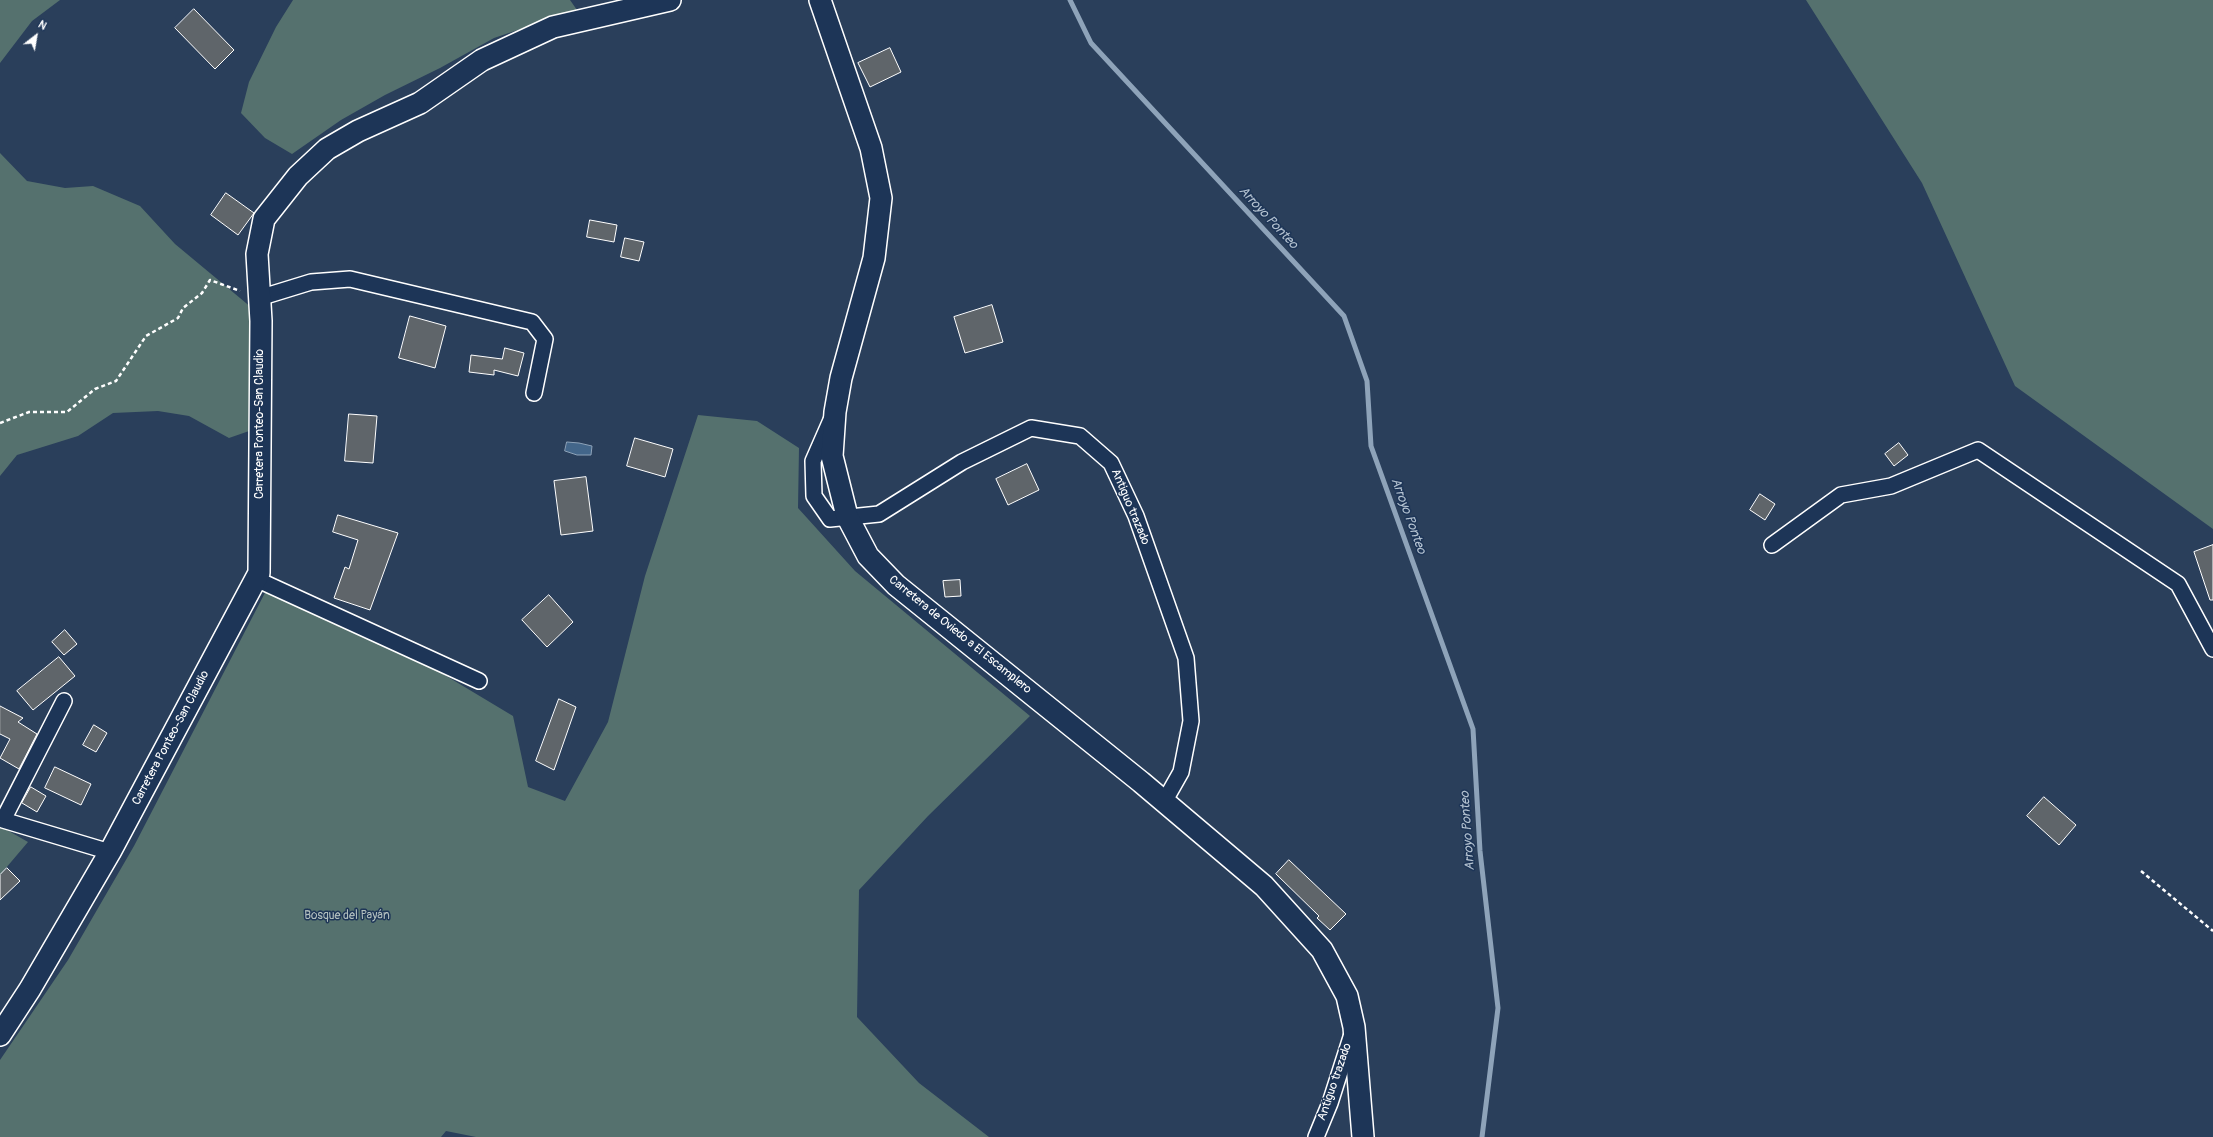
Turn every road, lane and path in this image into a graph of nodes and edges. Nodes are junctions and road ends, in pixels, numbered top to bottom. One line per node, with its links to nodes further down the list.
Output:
1 (670, 0): 3 (street, Carretera Ponteo-San Claudio)
2 (820, 0): 5 (street, Carretera de Oviedo a El Escamplero)
3 (259, 298): 4 (street); 6 (path); 9 (street, Carretera Ponteo-San Claudio)
4 (534, 393)
5 (835, 412): 7 (street, Carretera de Oviedo a El Escamplero); 7 (street, Antiguo trazado)
6 (0, 423)
7 (847, 516): 13 (street, Carretera de Oviedo a El Escamplero); 13 (street, Antiguo trazado)
8 (1772, 545): 10 (street)
9 (256, 579): 11 (street); 14 (street, Carretera Ponteo-San Claudio)
10 (2213, 649)
11 (479, 681)
12 (64, 701): 14 (street)
13 (1164, 802): 17 (street, Carretera de Oviedo a El Escamplero)
14 (110, 852): 18 (street, Carretera Ponteo-San Claudio)
15 (2141, 871): 16 (path)
16 (2213, 931)
17 (1354, 1027): 19 (street, Antiguo trazado); 20 (street, Carretera de Oviedo a El Escamplero)
18 (0, 1035)
19 (1316, 1137)
20 (1363, 1137)

